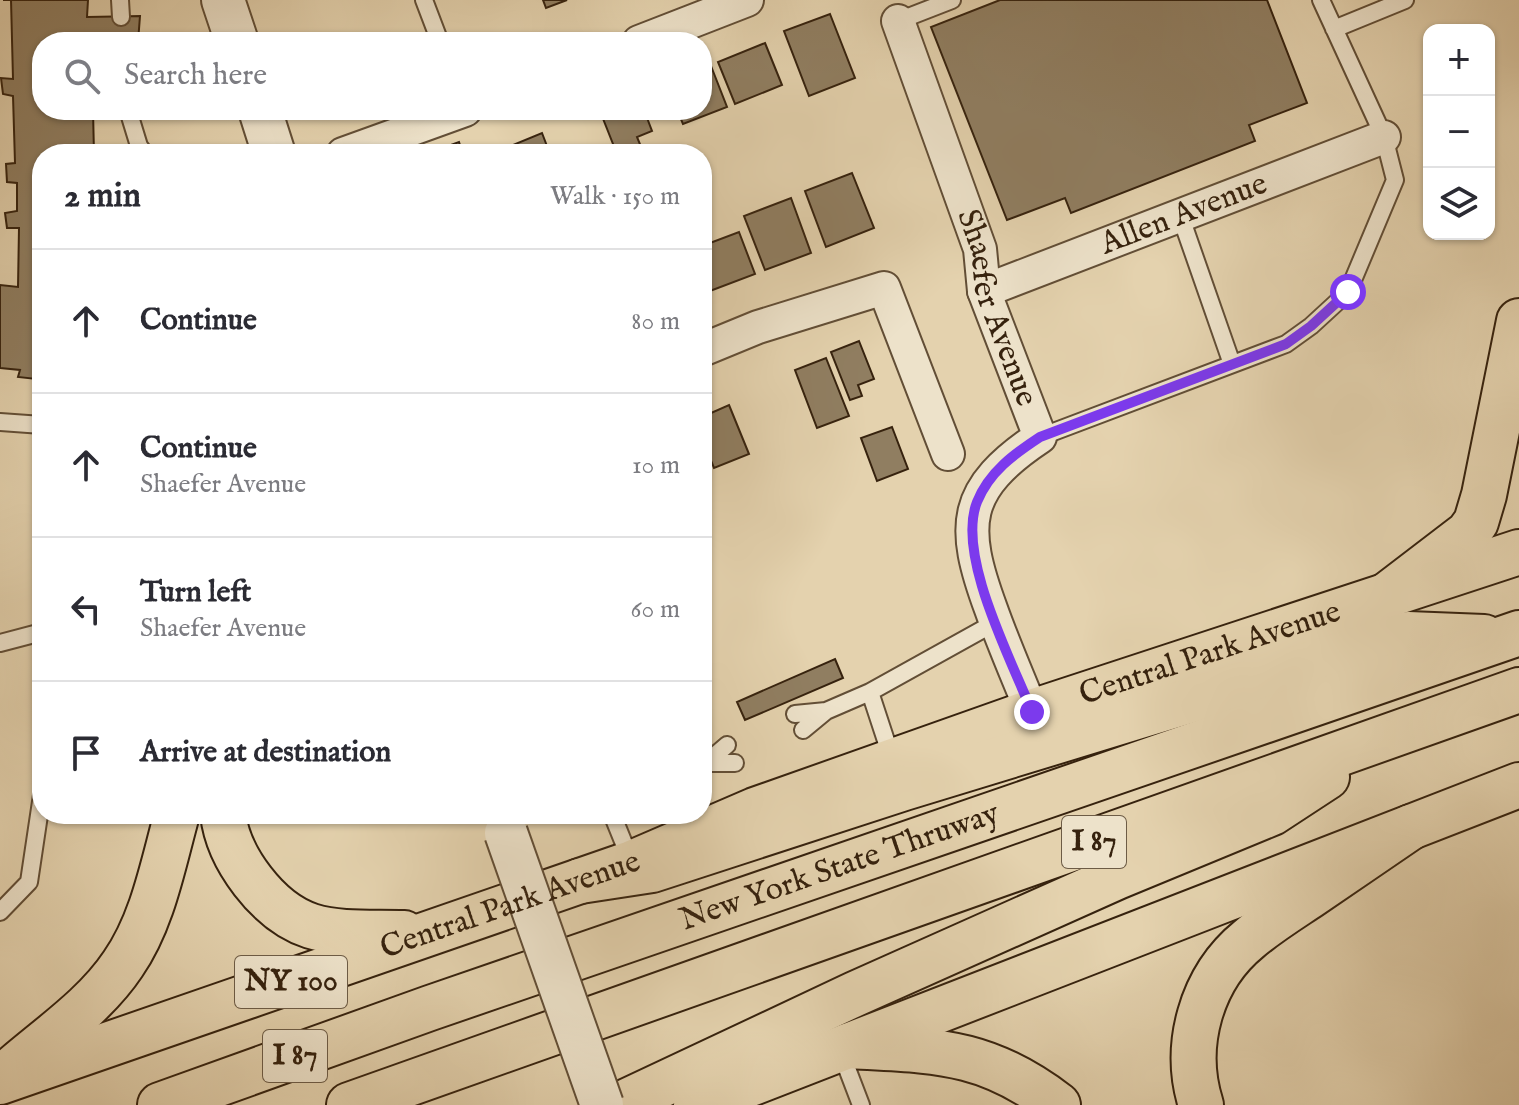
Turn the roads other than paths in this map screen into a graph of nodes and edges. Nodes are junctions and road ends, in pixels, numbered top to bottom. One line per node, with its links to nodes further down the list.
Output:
1 (223, 0): 9 (street)
2 (424, 0): 10 (lane)
3 (747, 0): 11 (street)
4 (952, 0): 7 (lane)
5 (1321, 0): 8 (lane)
6 (1405, 0): 8 (lane)
7 (898, 21): 20 (street, Shaefer Avenue)
8 (1334, 29): 15 (lane)
9 (234, 32)
10 (436, 32)
11 (665, 32)
12 (131, 120): 16 (lane)
13 (263, 120): 17 (street)
14 (437, 120): 18 (street)
15 (1384, 137): 19 (street, Allen Avenue); 23 (lane)
16 (138, 144)
17 (271, 144)
18 (371, 144)
19 (1180, 215): 20 (street, Allen Avenue); 23 (lane)
20 (984, 291): 26 (street, Shaefer Avenue)
21 (1519, 321): 29 (main road)
22 (712, 346): 27 (street)
23 (1232, 364): 26 (lane)
24 (0, 422): 25 (lane)
25 (32, 424)
26 (1040, 437): 30 (street, Shaefer Avenue)
27 (948, 454)
28 (1519, 552): 29 (main road, Central Park Avenue)
29 (1387, 595): 37 (main road, Central Park Avenue)
30 (996, 622): 35 (lane); 37 (street, Shaefer Avenue)
31 (32, 635): 33 (lane)
32 (1512, 636): 56 (main road); 62 (main road, New York State Thruway / I 87)
33 (0, 643)
34 (1519, 690): 40 (main road, New York State Thruway / I 87)
35 (870, 692): 36 (lane); 43 (lane)
36 (826, 711): 38 (lane); 39 (lane)
37 (1032, 712): 43 (main road, Central Park Avenue)
38 (795, 714)
39 (803, 730)
40 (1388, 737): 63 (main road, New York State Thruway / I 87); 65 (main road)
41 (727, 745): 42 (lane)
42 (712, 757)
43 (893, 761): 47 (main road, Central Park Avenue)
44 (735, 763): 45 (lane)
45 (712, 764)
46 (1519, 785): 54 (main road)
47 (712, 820)
48 (38, 824): 57 (lane)
49 (174, 824): 60 (main road)
50 (226, 824): 58 (main road)
51 (503, 824): 64 (street, bridge)
52 (616, 824): 55 (lane)
53 (697, 824): 55 (main road, Central Park Avenue)
54 (1411, 827): 59 (main road); 68 (main road)
55 (632, 863): 56 (main road, Central Park Avenue)
56 (580, 881): 58 (main road, Central Park Avenue / NY 100)
57 (0, 912)
58 (434, 933): 60 (main road, Central Park Avenue / NY 100)
59 (844, 1047): 61 (lane); 66 (main road); 67 (main road)
60 (0, 1081)
61 (859, 1104)
62 (160, 1105)
63 (349, 1105)
64 (602, 1105)
65 (619, 1105)
66 (696, 1105)
67 (1058, 1105)
68 (1201, 1105)

